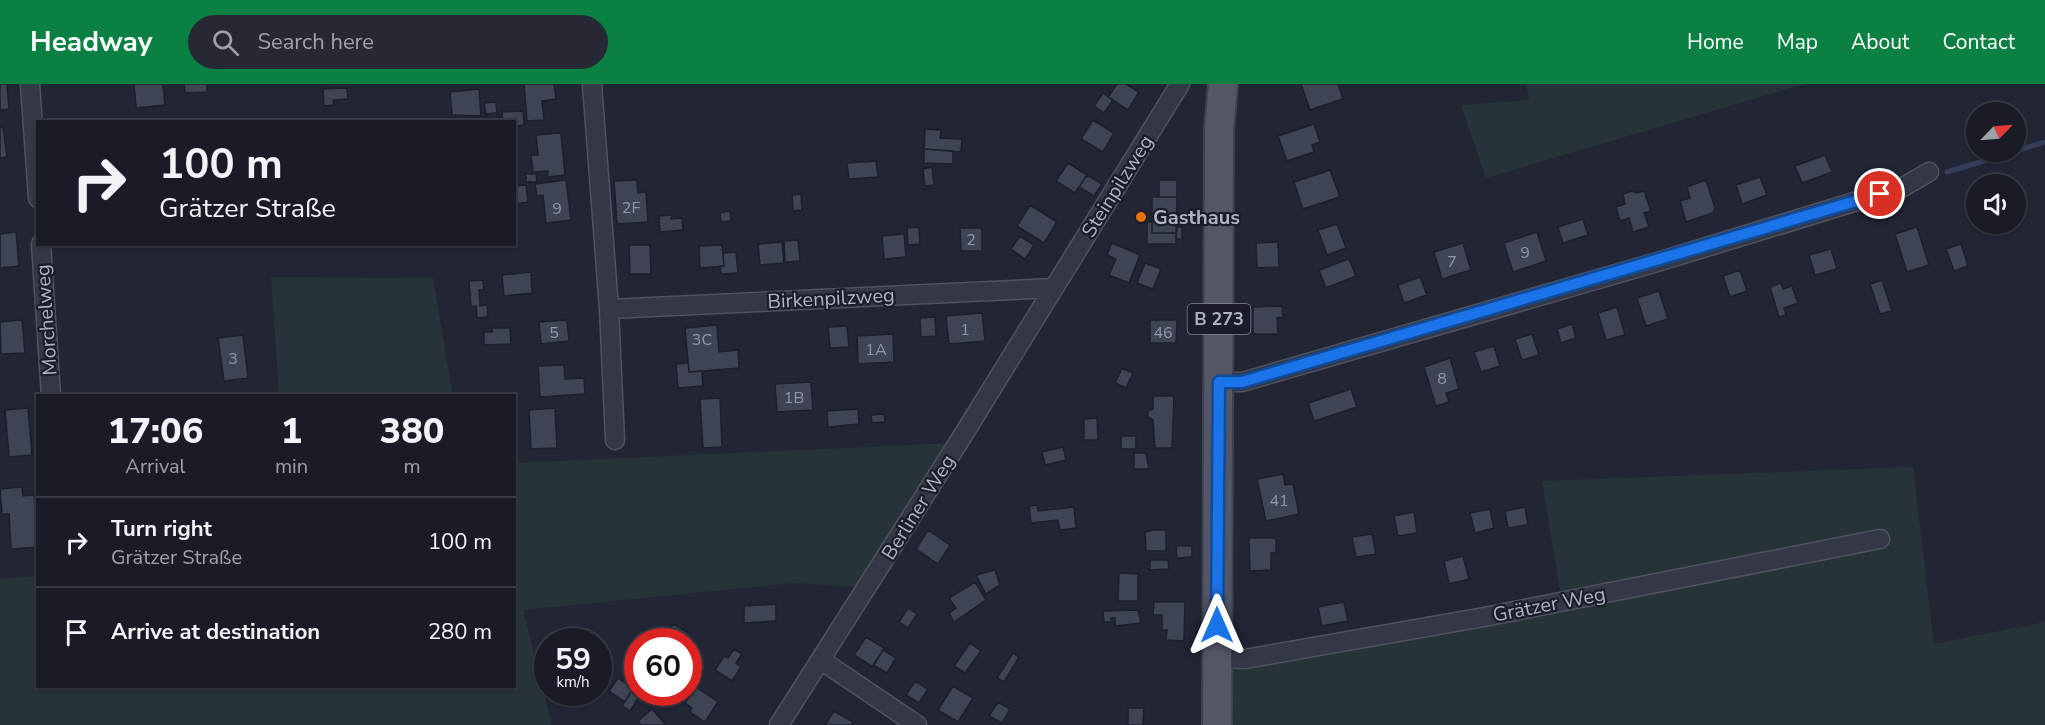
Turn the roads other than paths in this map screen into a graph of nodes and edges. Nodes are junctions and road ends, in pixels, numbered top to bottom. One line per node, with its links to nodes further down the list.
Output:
1 (30, 84): 5 (street)
2 (592, 84): 9 (street)
3 (1179, 84): 8 (street, Steinpilzweg)
4 (1223, 84): 10 (main road, B 273)
5 (36, 170)
6 (1929, 172): 10 (street)
7 (41, 246): 11 (street, Morchelweg)
8 (1054, 288): 9 (street, Birkenpilzweg); 15 (street, Berliner Weg)
9 (609, 309): 12 (street)
10 (1219, 382): 14 (main road, B 273)
11 (51, 394)
12 (615, 440)
13 (1880, 539): 14 (street, Grätzer Weg)
14 (1217, 658): 18 (main road, B 273)
15 (821, 660): 16 (street, Berliner Weg); 17 (street)
16 (779, 725)
17 (917, 725)
18 (1217, 725)

